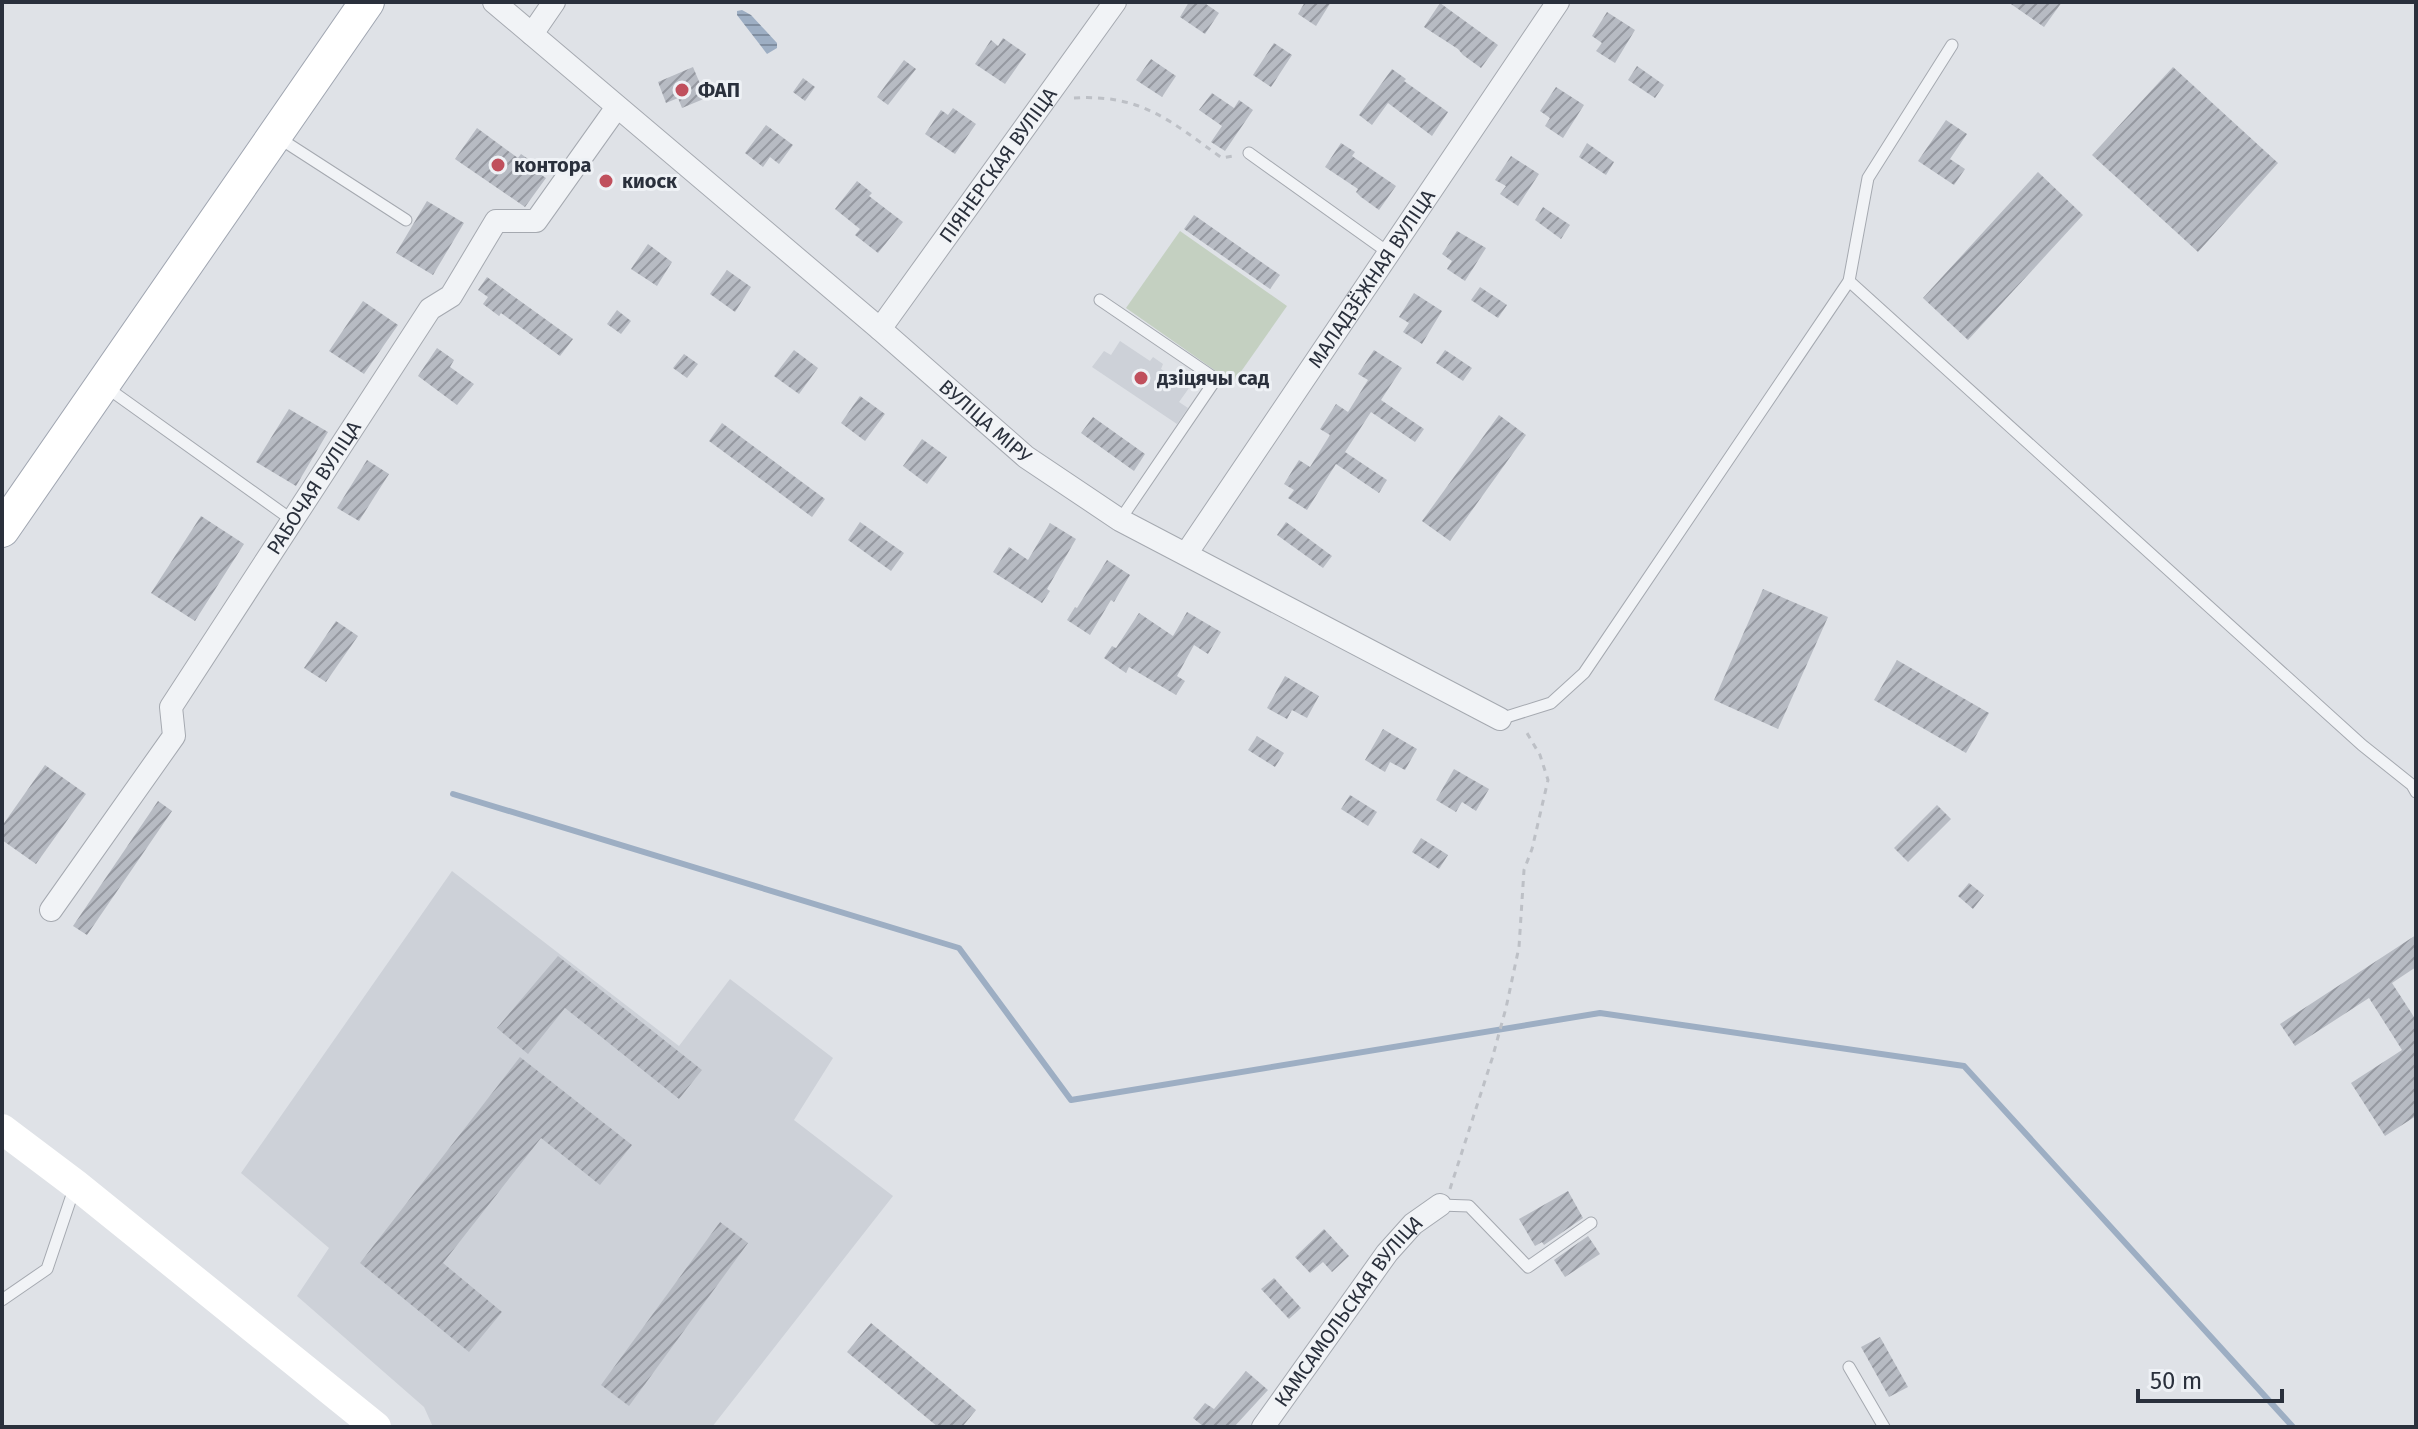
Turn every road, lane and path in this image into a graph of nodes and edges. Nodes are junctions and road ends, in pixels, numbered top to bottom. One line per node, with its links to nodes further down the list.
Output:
1 (367, 2): 10 (main road)
2 (494, 2): 6 (street, ВУЛІЦА МІРУ)
3 (554, 2): 6 (street)
4 (1115, 2): 8 (street, ПІЯНЕРСКАЯ ВУЛІЦА)
5 (1558, 2): 13 (street, МАЛАДЗЁЖНАЯ ВУЛІЦА)
6 (532, 34): 9 (street, ВУЛІЦА МІРУ)
7 (1952, 45): 14 (lane)
8 (1042, 103): 11 (path); 16 (street, ПІЯНЕРСКАЯ ВУЛІЦА)
9 (617, 107): 16 (street, ВУЛІЦА МІРУ); 18 (street, РАБОЧАЯ ВУЛІЦА)
10 (275, 135): 12 (lane); 17 (main road)
11 (1249, 153): 13 (lane)
12 (406, 220)
13 (1389, 253): 21 (street, МАЛАДЗЁЖНАЯ ВУЛІЦА)
14 (1849, 281): 22 (lane); 23 (lane)
15 (1100, 300): 19 (lane)
16 (880, 329): 19 (street, ВУЛІЦА МІРУ)
17 (102, 384): 18 (lane); 20 (main road)
18 (292, 520): 24 (street, РАБОЧАЯ ВУЛІЦА)
19 (1120, 520): 21 (street, ВУЛІЦА МІРУ)
20 (2, 530)
21 (1186, 554): 22 (street, ВУЛІЦА МІРУ)
22 (1508, 716): 27 (path)
23 (2416, 792)
24 (51, 910)
25 (2, 1129): 26 (street)
26 (75, 1184): 29 (lane); 31 (street)
27 (1440, 1205): 28 (lane); 32 (street, КАМСАМОЛЬСКАЯ ВУЛІЦА)
28 (1591, 1223)
29 (2, 1300)
30 (1849, 1367): 33 (lane)
31 (376, 1427)
32 (1263, 1427)
33 (1884, 1427)

